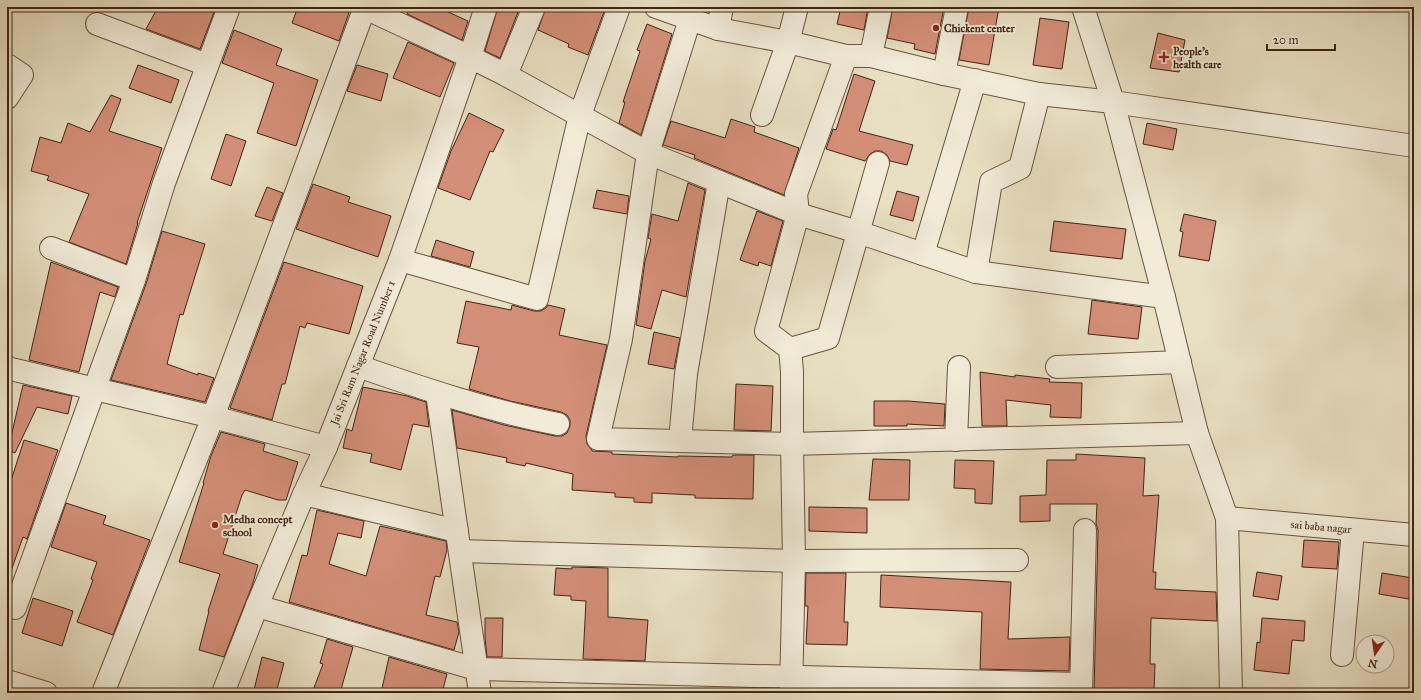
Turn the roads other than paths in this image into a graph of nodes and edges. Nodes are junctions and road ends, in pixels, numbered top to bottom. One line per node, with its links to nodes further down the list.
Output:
1 (229, 7): 20 (street)
2 (364, 7): 18 (street); 49 (street)
3 (486, 7): 18 (street, Jai Sri Ram Nagar Road Number 1)
4 (534, 7): 22 (street)
5 (619, 7): 27 (street)
6 (656, 7): 12 (street)
7 (722, 7): 14 (street)
8 (797, 7): 15 (street)
9 (881, 7): 17 (street)
10 (957, 7): 21 (street)
11 (1083, 7): 26 (street)
12 (690, 19): 14 (street); 30 (street)
13 (97, 24): 20 (street)
14 (718, 29): 15 (street)
15 (788, 42): 16 (street); 28 (street)
16 (846, 56): 17 (street); 33 (street)
17 (871, 56): 21 (street)
18 (470, 57): 22 (street); 37 (street, Jai Sri Ram Nagar Road Number 1)
19 (7, 65): 25 (street)
20 (207, 66): 39 (street)
21 (944, 74): 23 (street)
22 (506, 75): 27 (street)
23 (975, 80): 24 (street); 36 (street)
24 (1039, 94): 26 (street); 38 (street)
25 (7, 98)
26 (1113, 102): 29 (street); 40 (street)
27 (580, 115): 30 (street); 37 (street)
28 (762, 115)
29 (1414, 146)
30 (648, 153): 32 (street); 53 (street)
31 (878, 163): 34 (street)
32 (719, 182): 33 (street); 53 (street)
33 (798, 214): 34 (street); 41 (street)
34 (858, 232): 36 (street); 41 (street)
35 (51, 248): 39 (street)
36 (923, 254): 38 (street)
37 (400, 260): 43 (street, Jai Sri Ram Nagar Road Number 1)
38 (976, 272): 40 (street)
39 (134, 280): 47 (street)
40 (1164, 297): 42 (street)
41 (790, 348): 54 (street)
42 (1180, 362): 45 (street); 51 (street)
43 (358, 366): 48 (street); 55 (street, Jai Sri Ram Nagar Road Number 1)
44 (959, 367): 52 (street)
45 (1057, 367)
46 (8, 370): 47 (street)
47 (95, 389): 49 (street); 65 (street)
48 (437, 393): 50 (street); 61 (street)
49 (213, 417): 55 (street); 72 (street)
50 (558, 424)
51 (1197, 433): 52 (street); 57 (street)
52 (956, 440): 54 (street)
53 (680, 441): 54 (street)
54 (792, 444): 63 (street)
55 (326, 447): 56 (street, Jai Sri Ram Nagar Road Number 1)
56 (304, 494): 61 (street); 64 (street, Jai Sri Ram Nagar Road Number 1)
57 (1227, 518): 59 (street, sai baba nagar); 75 (street)
58 (1086, 530): 70 (street)
59 (1353, 530): 60 (street, sai baba nagar); 66 (street)
60 (1414, 535)
61 (458, 541): 63 (street); 67 (street)
62 (1017, 560): 63 (street)
63 (794, 561): 69 (street)
64 (257, 606): 67 (street); 73 (street, Jai Sri Ram Nagar Road Number 1)
65 (15, 608)
66 (1342, 655)
67 (476, 669): 69 (street); 74 (street)
68 (7, 681): 71 (street)
69 (791, 685): 70 (street)
70 (1081, 688)
71 (46, 693)
72 (103, 693)
73 (223, 693)
74 (480, 693)
75 (1231, 693)

